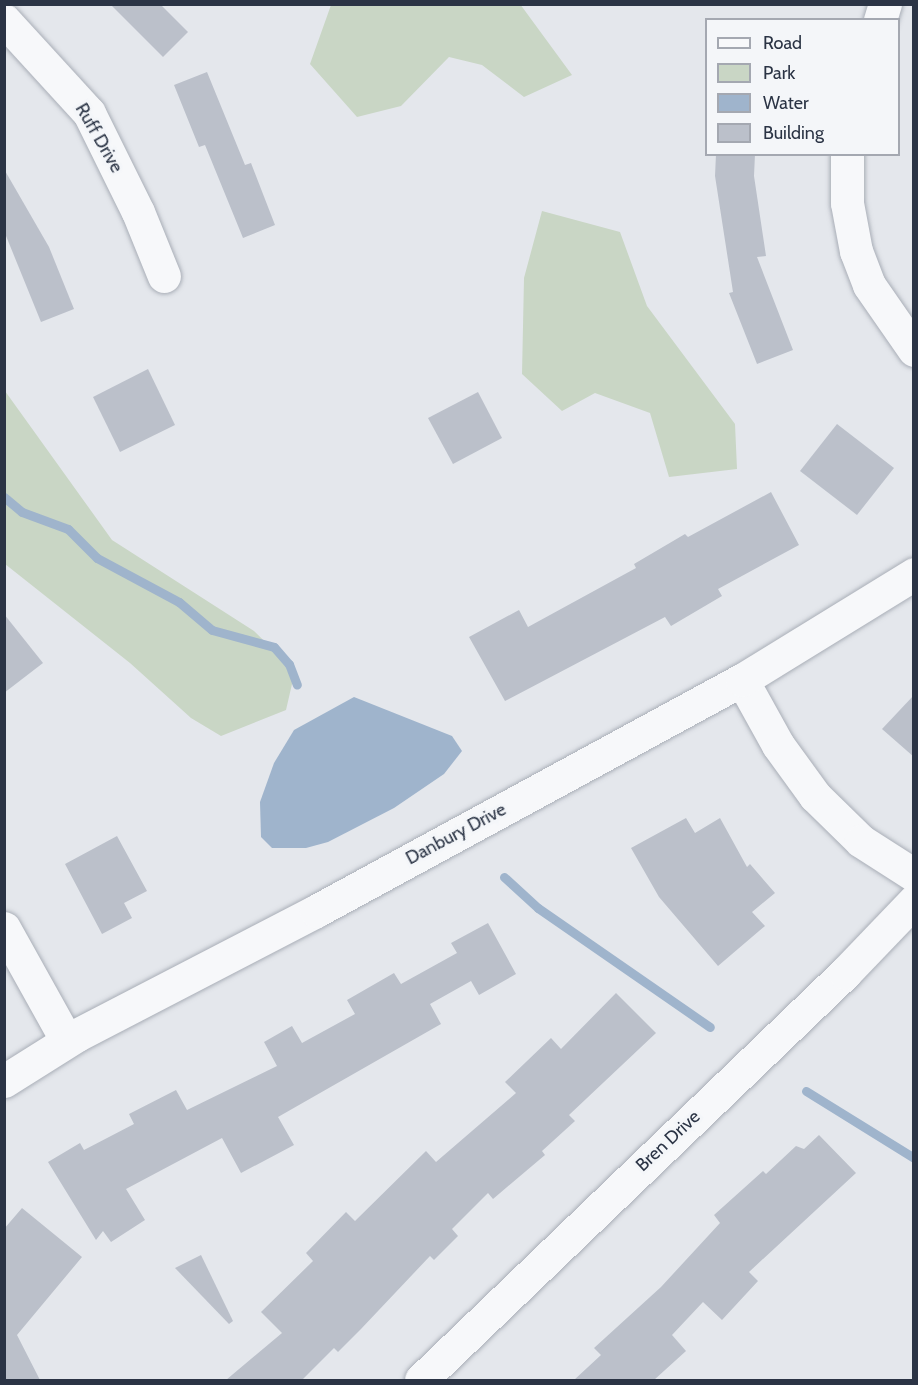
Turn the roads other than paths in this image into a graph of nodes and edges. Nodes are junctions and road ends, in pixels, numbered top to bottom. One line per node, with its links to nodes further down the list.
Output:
1 (4, 20): 3 (street, Ruff Drive)
2 (847, 156): 4 (street)
3 (164, 276)
4 (914, 350)
5 (909, 578): 6 (street, Danbury Drive)
6 (742, 680): 7 (street); 10 (street, Danbury Drive)
7 (914, 875)
8 (914, 901): 12 (street, Bren Drive)
9 (4, 928): 10 (street)
10 (67, 1041): 11 (street, Danbury Drive)
11 (4, 1081)
12 (421, 1380)

